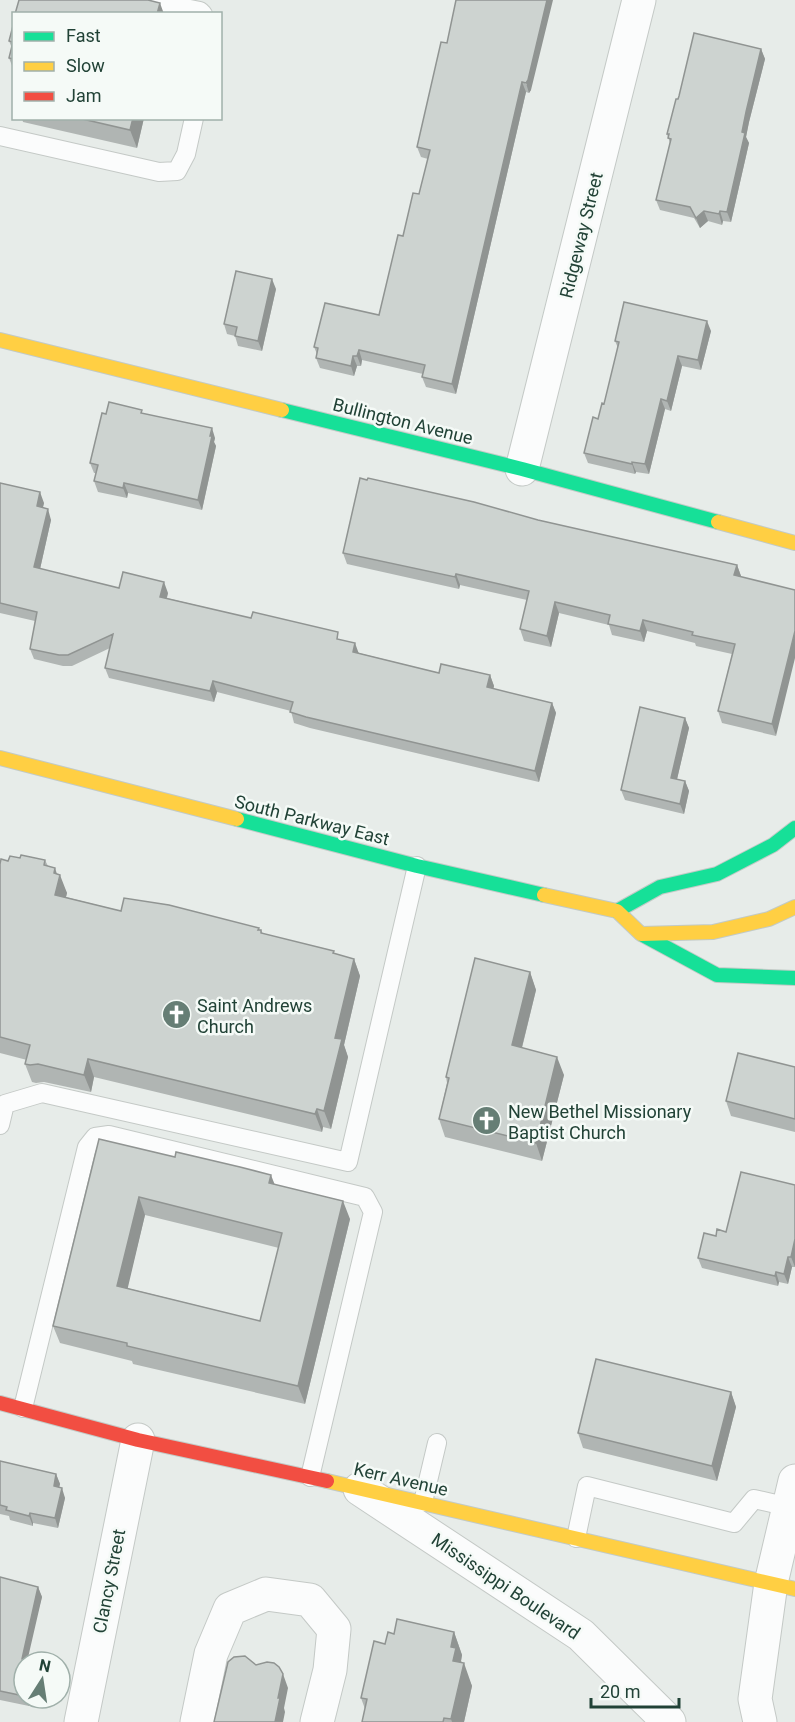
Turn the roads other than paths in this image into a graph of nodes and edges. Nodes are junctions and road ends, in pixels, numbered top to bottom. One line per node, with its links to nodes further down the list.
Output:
1 (143, 0): 3 (lane)
2 (639, 0): 7 (street, Ridgeway Street)
3 (196, 8)
4 (194, 120): 5 (lane)
5 (0, 136)
6 (0, 340): 7 (street, Bullington Avenue)
7 (522, 469): 8 (street, Bullington Avenue)
8 (795, 543)
9 (0, 758): 11 (street, South Parkway East)
10 (795, 828): 13 (street)
11 (417, 866): 13 (street, South Parkway East); 16 (lane)
12 (795, 907): 14 (street)
13 (617, 911): 14 (street)
14 (641, 934): 15 (street)
15 (795, 978)
16 (0, 1125)
17 (0, 1403): 18 (street, Kerr Avenue)
18 (23, 1408): 19 (street, Kerr Avenue); 21 (lane)
19 (138, 1440): 21 (street, Kerr Avenue); 27 (street, Clancy Street)
20 (437, 1443): 24 (lane)
21 (310, 1477): 22 (street, Kerr Avenue)
22 (359, 1488): 24 (street, Kerr Avenue); 30 (street, Mississippi Boulevard)
23 (792, 1494): 25 (lane); 26 (street)
24 (423, 1502): 25 (street, Kerr Avenue)
25 (576, 1538): 26 (street, Kerr Avenue)
26 (783, 1586): 31 (street)
27 (81, 1722)
28 (197, 1722): 29 (street)
29 (317, 1722)
30 (669, 1722)
31 (760, 1722)

